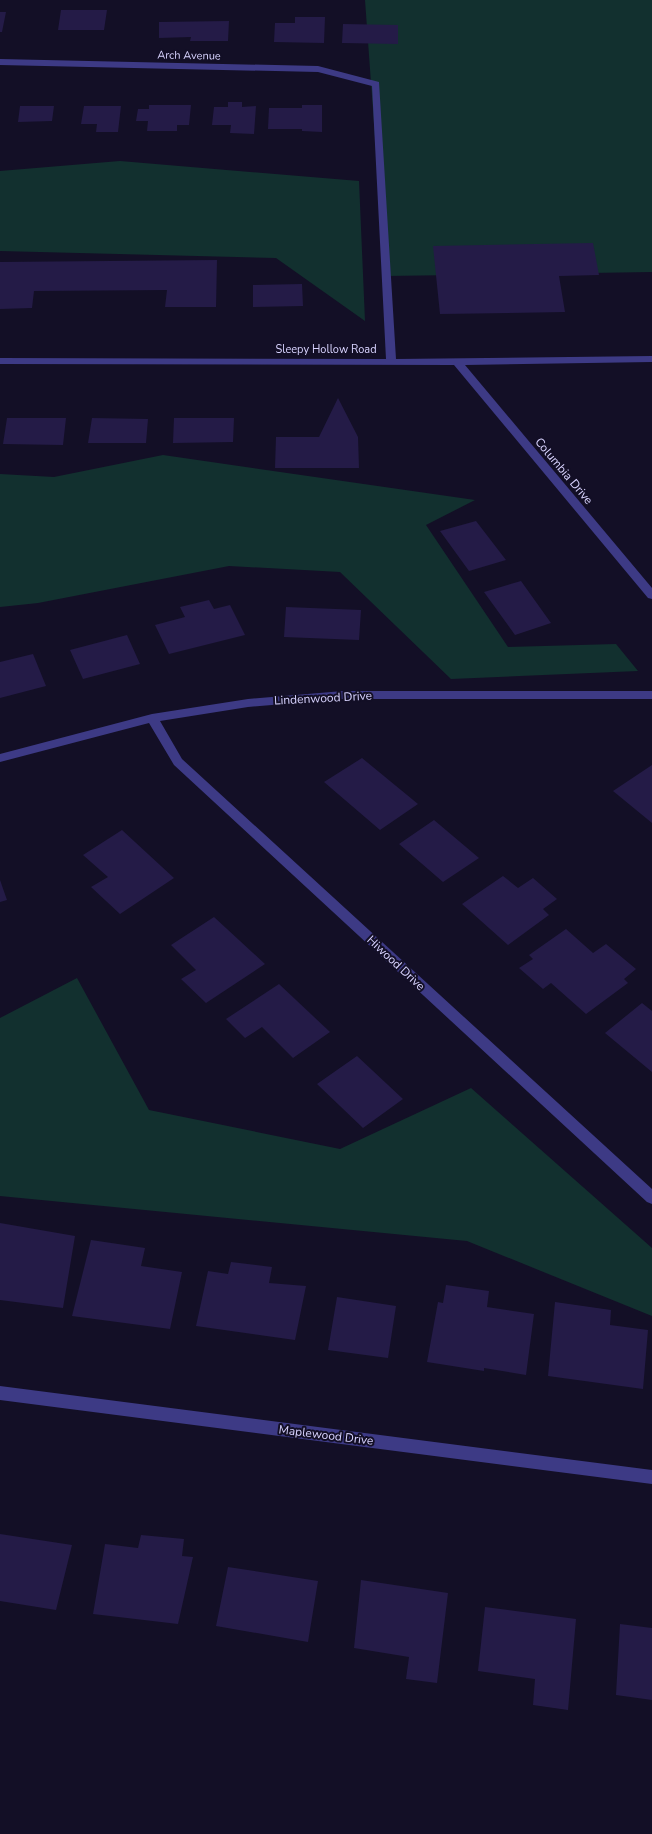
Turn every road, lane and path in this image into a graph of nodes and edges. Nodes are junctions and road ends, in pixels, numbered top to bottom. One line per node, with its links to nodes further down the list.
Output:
1 (0, 62): 4 (street, Arch Avenue)
2 (652, 359): 5 (street, Sleepy Hollow Road)
3 (0, 360): 4 (street, Sleepy Hollow Road)
4 (391, 362): 5 (street, Sleepy Hollow Road)
5 (457, 362): 6 (street, Columbia Drive)
6 (652, 595)
7 (652, 695): 8 (street, Lindenwood Drive)
8 (152, 718): 9 (street, Lindenwood Drive); 10 (street, Hiwood Drive)
9 (0, 758)
10 (652, 1198)
11 (0, 1393): 12 (street, Maplewood Drive)
12 (652, 1477)

